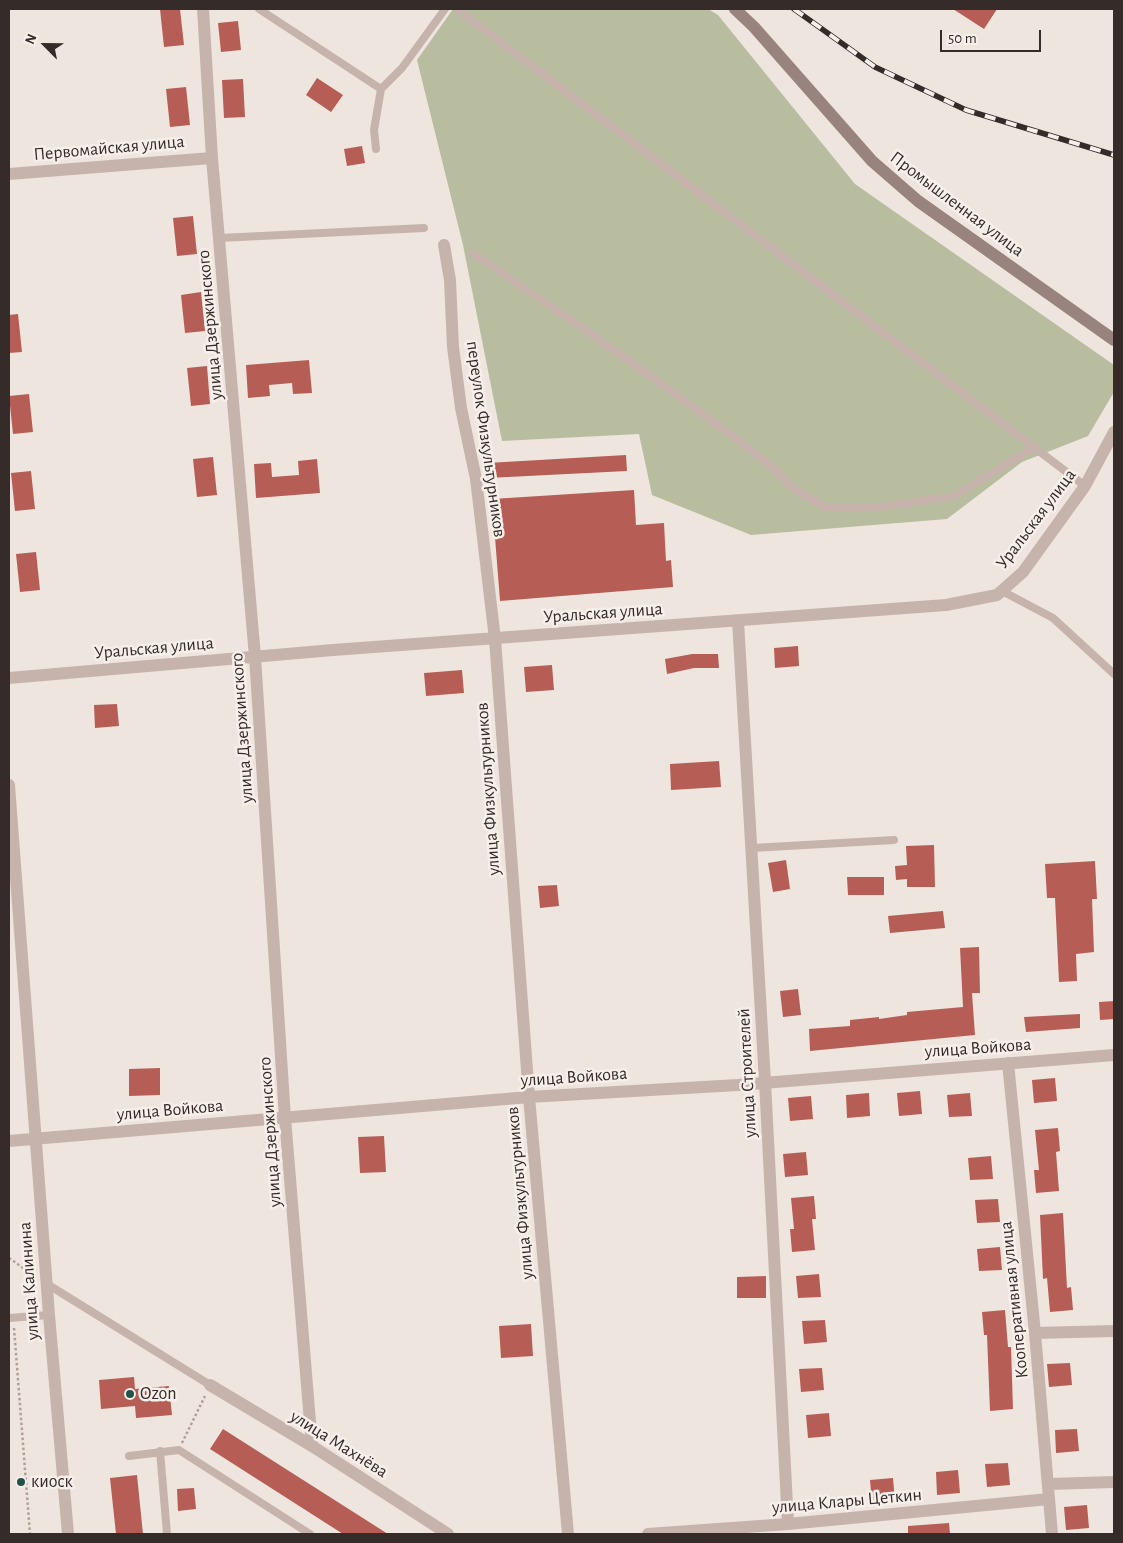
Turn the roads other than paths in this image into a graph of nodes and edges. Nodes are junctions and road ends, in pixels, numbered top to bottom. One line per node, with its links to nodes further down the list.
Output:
1 (203, 9): 8 (street, улица Дзержинского)
2 (260, 9): 6 (lane)
3 (445, 9): 6 (lane)
4 (457, 9): 16 (lane)
5 (735, 9): 14 (main road, Промышленная улица)
6 (381, 89): 7 (lane)
7 (376, 149)
8 (212, 158): 9 (street, Первомайская улица); 11 (street, улица Дзержинского)
9 (9, 174)
10 (424, 228): 11 (lane)
11 (220, 238): 21 (street, улица Дзержинского)
12 (444, 244): 20 (street, переулок Физкультурников)
13 (472, 253): 16 (lane)
14 (1114, 340)
15 (1114, 432): 17 (street, Уральская улица)
16 (1035, 447): 17 (lane)
17 (1085, 486): 18 (street, Уральская улица)
18 (1002, 590): 19 (street, Уральская улица); 22 (lane)
19 (738, 621): 20 (street, Уральская улица); 26 (street, улица Строителей)
20 (495, 639): 21 (street, Уральская улица); 30 (street, улица Физкультурников)
21 (255, 657): 23 (street, Уральская улица); 31 (street, улица Дзержинского)
22 (1114, 674)
23 (9, 678)
24 (9, 785): 32 (street, улица Калинина)
25 (894, 840): 26 (lane)
26 (752, 848): 29 (street, улица Строителей)
27 (1114, 1055): 28 (street, улица Войкова)
28 (1008, 1063): 29 (street, улица Войкова); 38 (street, Кооперативная улица)
29 (765, 1082): 30 (street, улица Войкова); 46 (street, улица Строителей)
30 (529, 1097): 31 (street, улица Войкова); 51 (street, улица Физкультурников)
31 (285, 1118): 32 (street, улица Войкова); 40 (street, улица Дзержинского)
32 (37, 1139): 33 (street); 34 (street, улица Калинина)
33 (9, 1141)
34 (47, 1284): 35 (street, улица Калинина); 39 (lane)
35 (49, 1315): 36 (lane); 47 (street, улица Калинина)
36 (11, 1318)
37 (1114, 1330): 38 (street)
38 (1035, 1333): 44 (street, Кооперативная улица)
39 (210, 1385): 40 (street, улица Махнёва)
40 (312, 1446): 50 (street, улица Махнёва)
41 (160, 1451): 42 (lane); 48 (lane); 49 (lane)
42 (129, 1456)
43 (1114, 1482): 44 (street)
44 (1049, 1484): 45 (street, Кооперативная улица)
45 (1049, 1499): 46 (street, улица Клары Цеткин); 53 (street, Кооперативная улица)
46 (788, 1524): 52 (street, улица Клары Цеткин)
47 (68, 1534)
48 (167, 1534)
49 (310, 1534)
50 (448, 1534)
51 (568, 1534)
52 (648, 1534)
53 (1052, 1534)

